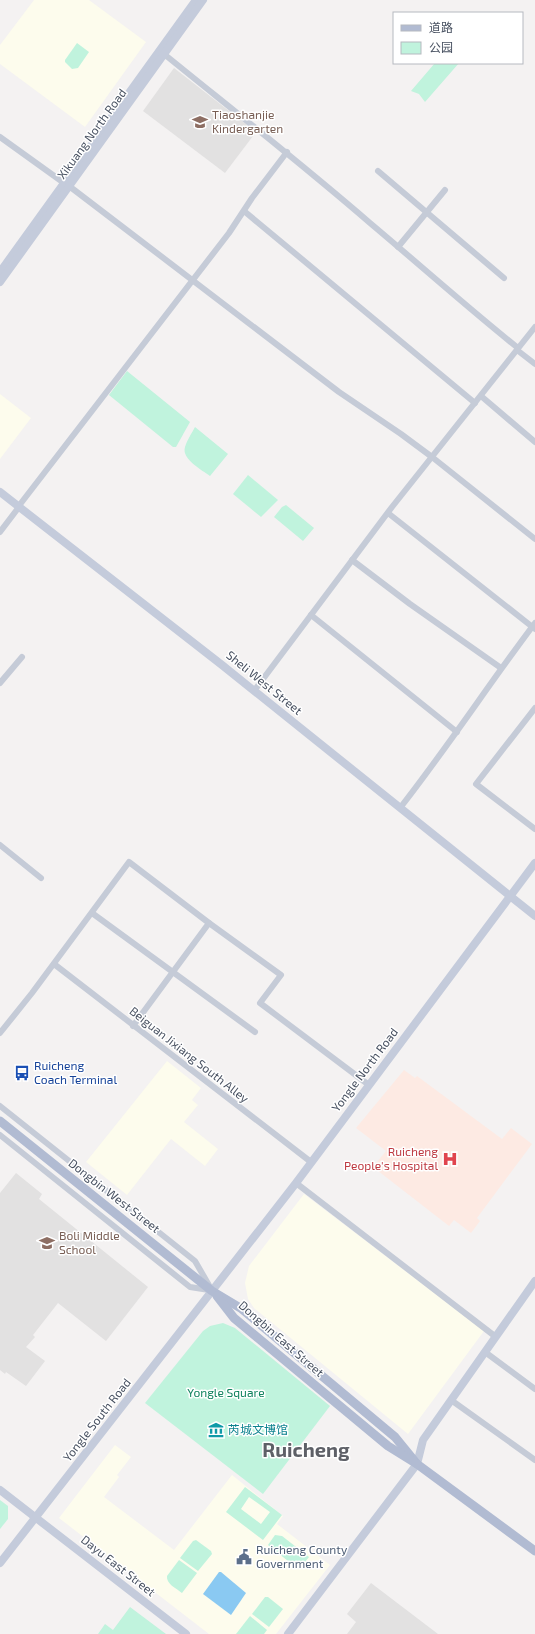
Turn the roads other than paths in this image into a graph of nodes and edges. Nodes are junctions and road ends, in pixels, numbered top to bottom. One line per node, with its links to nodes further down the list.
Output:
1 (196, 0): 7 (main road, Xikuang North Road)
2 (203, 0): 3 (main road, Xikuang North Road)
3 (164, 54): 5 (street); 7 (main road, Xikuang North Road)
4 (0, 137): 7 (street)
5 (287, 152): 9 (street); 11 (street)
6 (378, 172): 10 (street)
7 (66, 185): 12 (main road, Xikuang North Road); 14 (street); 15 (main road, Xikuang North Road)
8 (445, 190): 10 (street)
9 (244, 211): 14 (street); 20 (street)
10 (426, 212): 11 (street); 13 (street)
11 (398, 246): 17 (street)
12 (0, 272)
13 (504, 278)
14 (193, 281): 22 (street); 24 (street)
15 (0, 282)
16 (535, 327): 17 (street)
17 (517, 349): 18 (street); 19 (street)
18 (535, 364)
19 (481, 396): 20 (street); 21 (street)
20 (475, 403): 22 (street)
21 (535, 442)
22 (432, 457): 25 (street); 27 (street)
23 (0, 492): 24 (main road, Sheli West Street)
24 (19, 507): 26 (street); 34 (main road, Sheli West Street)
25 (388, 512): 28 (street); 30 (street)
26 (0, 532)
27 (535, 539)
28 (352, 560): 29 (street); 32 (street)
29 (310, 616): 34 (street); 36 (street)
30 (534, 626): 32 (street)
31 (22, 657): 33 (street)
32 (501, 668): 36 (street)
33 (0, 683)
34 (254, 691): 37 (main road, Sheli West Street)
35 (535, 708): 38 (street)
36 (457, 732): 37 (street)
37 (400, 808): 42 (main road, Sheli West Street)
38 (535, 829)
39 (0, 845): 41 (street)
40 (535, 863): 42 (main road, Yongle North Road)
41 (41, 878)
42 (510, 896): 44 (main road, Sheli West Street); 51 (main road, Yongle North Road)
43 (92, 913): 45 (street); 46 (street); 47 (street)
44 (535, 916)
45 (209, 923): 47 (street); 51 (street)
46 (54, 964): 48 (street, Beiguan Jixiang South Alley); 50 (street)
47 (173, 972): 48 (street); 49 (street)
48 (133, 1026): 55 (street, Beiguan Jixiang South Alley)
49 (255, 1032)
50 (0, 1033)
51 (369, 1085): 55 (main road, Yongle North Road)
52 (0, 1106): 58 (street)
53 (0, 1120): 58 (main road, Dongbin West Street)
54 (0, 1135): 58 (street)
55 (311, 1162): 56 (main road, Yongle North Road)
56 (296, 1183): 58 (main road, Yongle North Road); 59 (street)
57 (535, 1281): 59 (main road)
58 (212, 1291): 64 (main road, Dongbin East Street); 66 (main road, Yongle South Road)
59 (496, 1337): 60 (main road)
60 (485, 1352): 61 (street); 62 (main road)
61 (535, 1389)
62 (451, 1400): 63 (street); 64 (main road)
63 (535, 1460)
64 (417, 1464): 67 (main road, Dongbin East Street); 70 (main road)
65 (0, 1490): 66 (main road, Dayu East Street)
66 (36, 1518): 68 (main road, Yongle South Road); 69 (main road, Dayu East Street)
67 (535, 1552)
68 (0, 1563)
69 (186, 1634)
70 (288, 1634)

